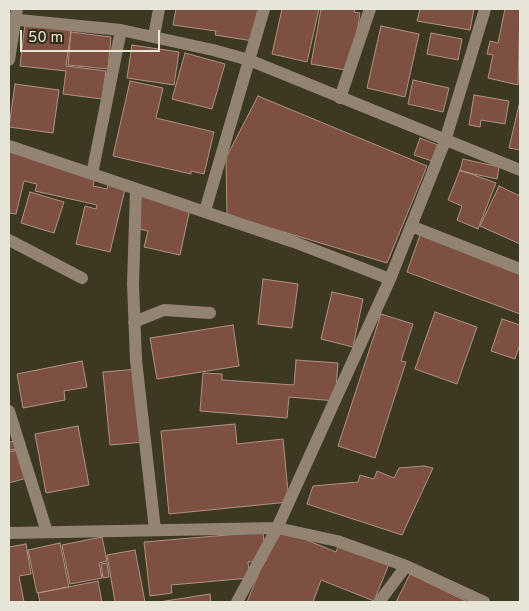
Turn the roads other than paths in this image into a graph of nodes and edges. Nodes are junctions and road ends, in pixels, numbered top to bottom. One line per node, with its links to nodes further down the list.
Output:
1 (159, 9): 7 (street)
2 (264, 9): 9 (street)
3 (370, 9): 10 (street)
4 (485, 9): 11 (street)
5 (14, 16): 6 (street); 8 (street)
6 (121, 30): 7 (street); 14 (street)
7 (154, 36): 9 (street)
8 (9, 60)
9 (249, 60): 10 (street); 16 (street)
10 (340, 98): 11 (street)
11 (445, 141): 13 (street); 17 (street)
12 (9, 146): 14 (street)
13 (520, 170)
14 (92, 174): 15 (street)
15 (136, 189): 16 (street); 23 (street)
16 (205, 211): 21 (street)
17 (411, 226): 19 (street); 21 (street)
18 (9, 240): 20 (street)
19 (520, 269)
20 (82, 278)
21 (390, 278): 25 (street)
22 (210, 313): 23 (street)
23 (134, 322): 26 (street)
24 (9, 411): 27 (street)
25 (278, 528): 26 (street); 29 (street); 30 (street)
26 (155, 530): 27 (street)
27 (47, 532): 28 (street)
28 (9, 533)
29 (406, 566): 31 (street); 32 (street)
30 (237, 602)
31 (379, 602)
32 (484, 602)

